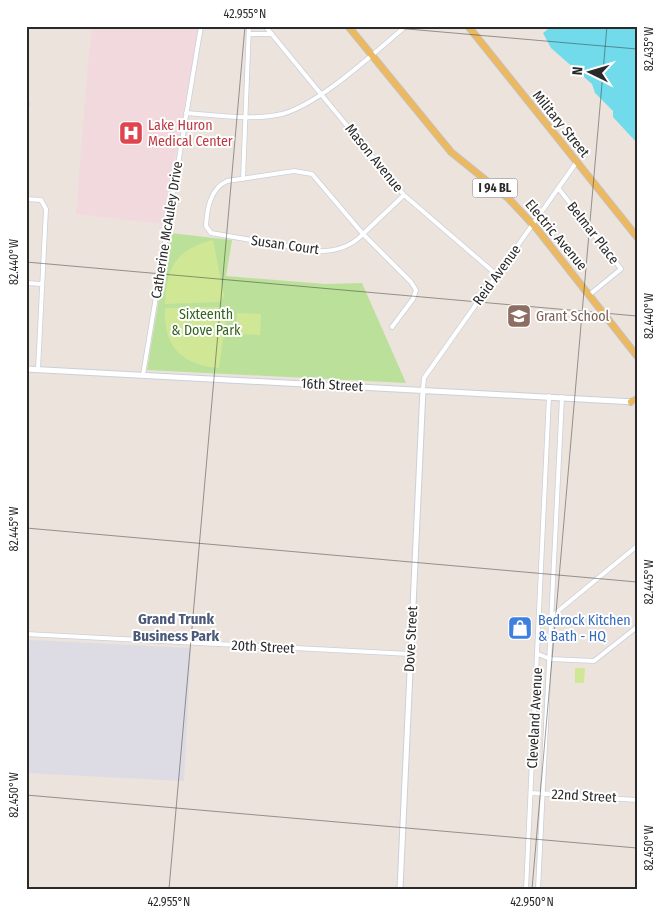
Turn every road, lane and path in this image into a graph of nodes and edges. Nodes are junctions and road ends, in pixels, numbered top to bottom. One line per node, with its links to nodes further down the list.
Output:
1 (201, 26): 11 (street, Catherine McAuley Drive)
2 (249, 26): 7 (street)
3 (265, 26): 8 (street, Mason Avenue)
4 (348, 26): 9 (main road, Electric Avenue / I 94 BL)
5 (406, 26): 9 (street)
6 (468, 26): 13 (main road, Military Street)
7 (249, 34): 8 (street); 12 (street)
8 (272, 34): 10 (street, Mason Avenue)
9 (371, 54): 10 (street); 18 (main road, Electric Avenue / I 94 BL)
10 (321, 93): 12 (street); 16 (street, Mason Avenue)
11 (186, 113): 12 (street); 29 (street, Catherine McAuley Drive)
12 (245, 117): 14 (street)
13 (576, 163): 15 (street, Reid Avenue); 20 (main road, Military Street)
14 (242, 179): 19 (street); 19 (street, Susan Court)
15 (559, 188): 18 (street, Reid Avenue); 24 (street, Belmar Place)
16 (404, 195): 19 (street, Susan Court); 21 (street, Mason Avenue)
17 (26, 199): 23 (street)
18 (533, 224): 21 (street, Reid Avenue); 24 (main road, Electric Avenue / I 94 BL)
19 (363, 234): 25 (street)
20 (637, 237)
21 (497, 275): 30 (street, Reid Avenue)
22 (26, 283): 23 (street)
23 (42, 284): 28 (street)
24 (589, 295): 26 (main road, Electric Avenue / I 94 BL)
25 (392, 328)
26 (637, 356)
27 (26, 369): 28 (street, 16th Street)
28 (38, 370): 29 (street, 16th Street)
29 (143, 375): 30 (street, 16th Street)
30 (423, 389): 31 (street, 16th Street); 38 (street, Dove Street)
31 (549, 396): 32 (street, 16th Street); 39 (street, Cleveland Avenue)
32 (562, 397): 33 (street, 16th Street); 35 (street, Cleveland Avenue)
33 (635, 401)
34 (637, 546): 35 (street)
35 (551, 616): 40 (street, Cleveland Avenue)
36 (637, 627): 40 (street)
37 (26, 634): 38 (street, 20th Street)
38 (410, 654): 44 (street, Dove Street)
39 (538, 654): 40 (street); 41 (street, Cleveland Avenue)
40 (550, 659): 42 (street, Cleveland Avenue)
41 (531, 793): 42 (street, 22nd Street); 45 (street, Cleveland Avenue)
42 (543, 794): 43 (street, 22nd Street); 46 (street, Cleveland Avenue)
43 (637, 800)
44 (400, 889)
45 (526, 889)
46 (538, 889)

